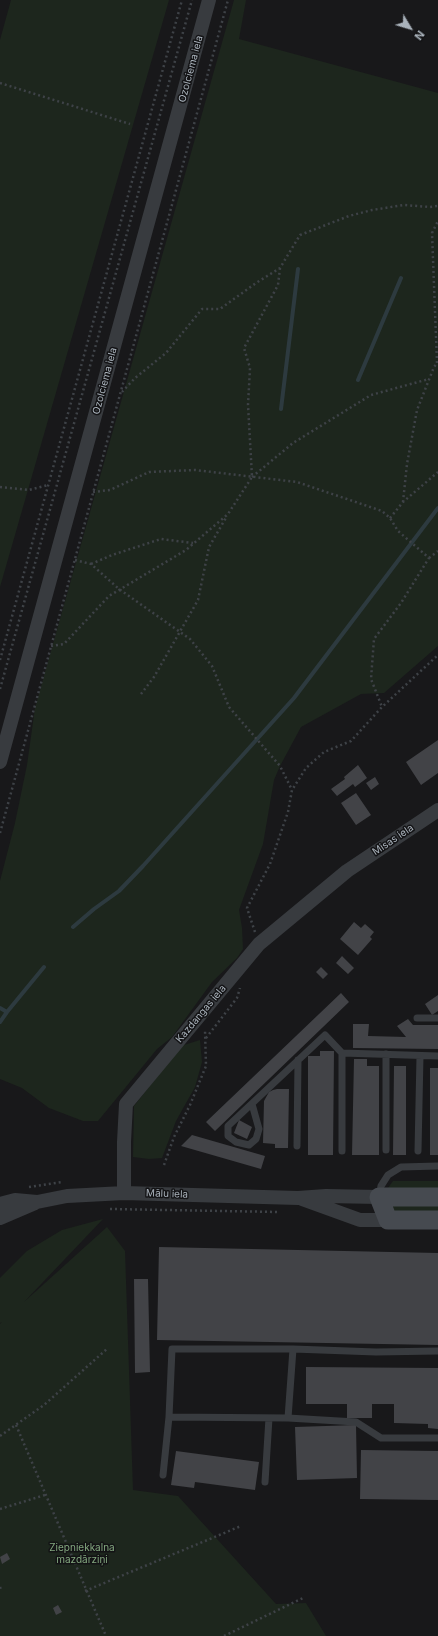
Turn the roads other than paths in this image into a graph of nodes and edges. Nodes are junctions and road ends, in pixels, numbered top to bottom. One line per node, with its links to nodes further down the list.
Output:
1 (209, 0): 2 (street, Ozolciema iela)
2 (0, 762)
3 (438, 810): 4 (street, Misas iela)
4 (348, 871): 18 (street, Kazdangas iela)
5 (417, 1018): 6 (lane)
6 (438, 1018)
7 (342, 1053): 8 (lane); 11 (lane); 15 (lane)
8 (386, 1054): 9 (lane); 14 (lane)
9 (420, 1056): 10 (lane); 16 (lane)
10 (438, 1056)
11 (298, 1060): 12 (lane); 13 (lane)
12 (252, 1104): 12 (lane)
13 (297, 1146)
14 (386, 1150)
15 (342, 1151)
16 (418, 1151)
17 (438, 1166): 19 (lane)
18 (124, 1193): 21 (street, Mālu iela); 22 (street, Mālu iela)
19 (380, 1197): 20 (street, Mālu iela); 21 (street, Mālu iela); 25 (street)
20 (438, 1197)
21 (298, 1198): 25 (street, Mālu iela)
22 (37, 1202): 23 (street, Mālu iela); 24 (street, Mālu iela)
23 (0, 1204)
24 (0, 1218)
25 (388, 1220): 26 (street, Mālu iela)
26 (438, 1220)
27 (293, 1349): 28 (lane); 29 (lane); 31 (lane)
28 (438, 1351)
29 (169, 1417): 30 (lane); 33 (lane)
30 (269, 1418): 31 (lane); 34 (lane)
31 (288, 1418): 32 (lane)
32 (438, 1438)
33 (164, 1474)
34 (265, 1482)

